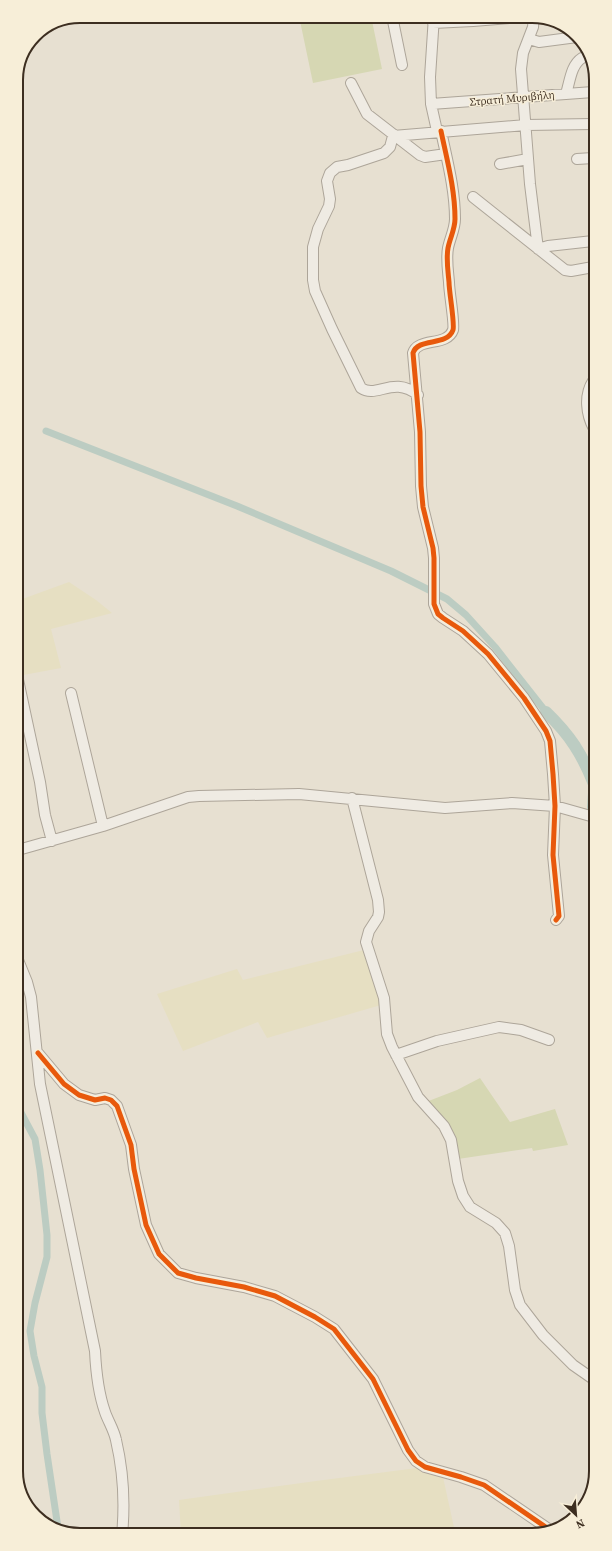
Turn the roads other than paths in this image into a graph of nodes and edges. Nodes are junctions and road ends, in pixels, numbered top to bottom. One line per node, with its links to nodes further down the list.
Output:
1 (393, 23): 7 (street)
2 (434, 23): 12 (street)
3 (532, 23): 5 (street)
4 (570, 38): 5 (street)
5 (529, 39): 11 (street)
6 (582, 58): 10 (street)
7 (402, 65)
8 (350, 83): 16 (street)
9 (589, 92): 10 (street, Στρατή Μυριβήλη)
10 (566, 94): 11 (street, Στρατή Μυριβήλη)
11 (523, 97): 12 (street, Στρατή Μυριβήλη); 14 (street)
12 (432, 104): 15 (street)
13 (589, 124): 14 (street)
14 (526, 125): 15 (street); 19 (street)
15 (439, 131): 16 (street); 17 (street)
16 (393, 136): 17 (street); 27 (street)
17 (446, 154): 27 (street)
18 (589, 158): 20 (street)
19 (528, 159): 21 (street); 24 (street)
20 (577, 159)
21 (500, 164)
22 (473, 197): 24 (street)
23 (589, 241): 24 (street)
24 (538, 249): 25 (street)
25 (589, 268)
26 (589, 390): 28 (street)
27 (418, 395): 32 (street)
28 (589, 415)
29 (71, 693): 34 (street)
30 (23, 699): 35 (street)
31 (352, 798): 32 (street); 34 (street); 41 (street)
32 (555, 806): 33 (street); 37 (street)
33 (589, 816)
34 (103, 826): 35 (street)
35 (52, 841): 36 (street)
36 (23, 849)
37 (556, 920)
38 (23, 970): 40 (street)
39 (549, 1040): 41 (street)
40 (38, 1053): 43 (street); 44 (street)
41 (396, 1055): 42 (street)
42 (589, 1376)
43 (544, 1527)
44 (122, 1528)

